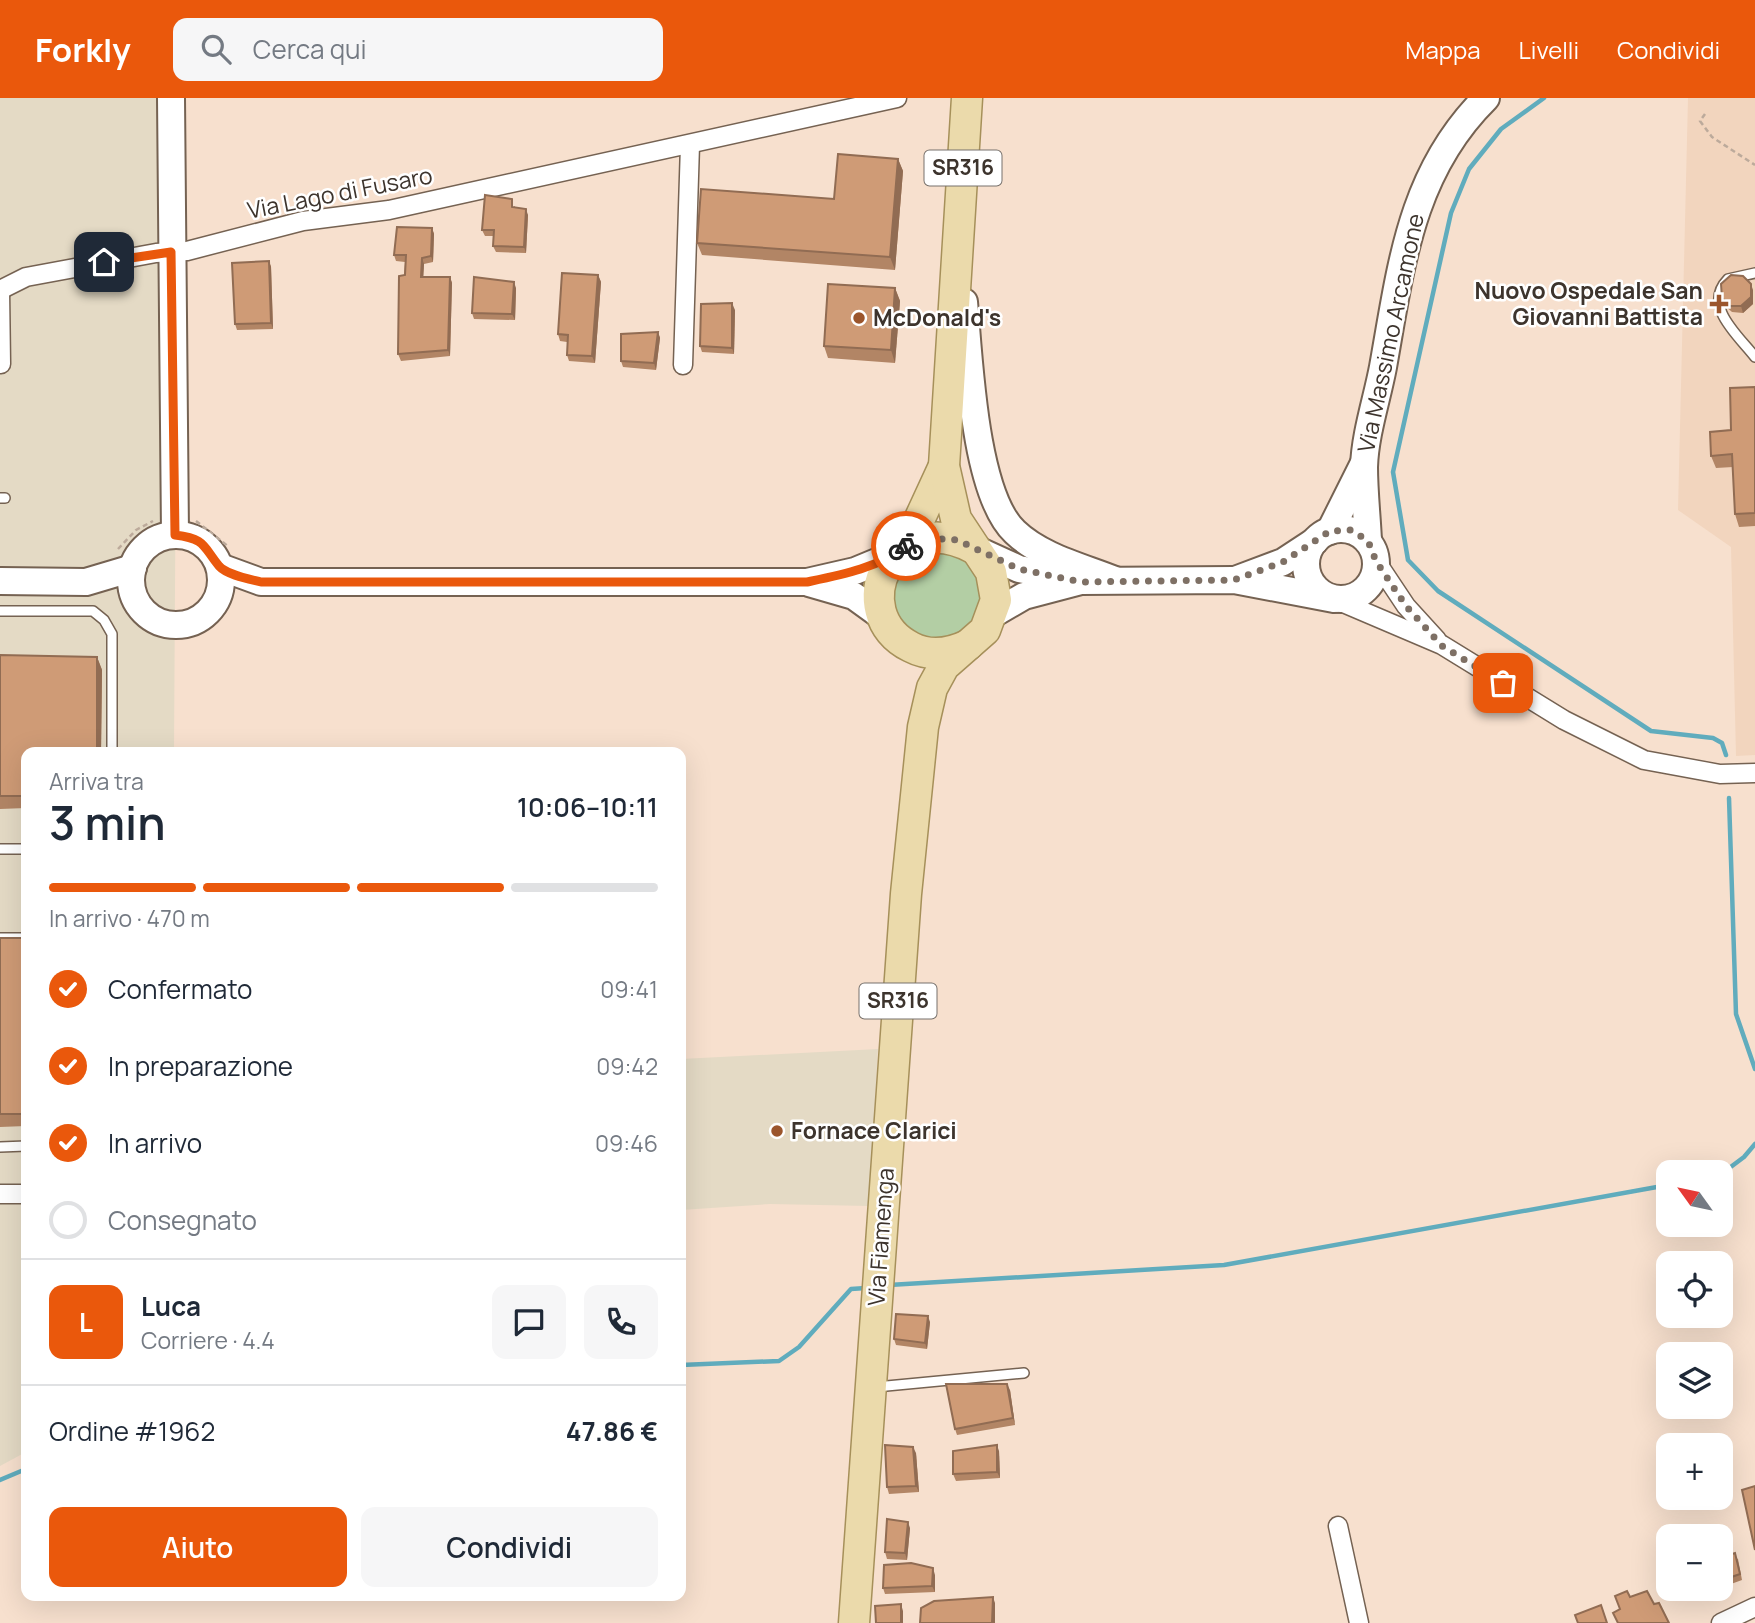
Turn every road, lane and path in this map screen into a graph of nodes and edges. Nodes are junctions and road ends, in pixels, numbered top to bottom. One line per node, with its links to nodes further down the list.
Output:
1 (170, 98): 11 (main road)
2 (897, 98): 6 (street, Via Lago di Fusaro)
3 (967, 98): 10 (main road, SR316)
4 (1486, 98): 16 (main road, Via Massimo Arcamone)
5 (1705, 114): 8 (path)
6 (690, 145): 11 (street, Via Lago di Fusaro); 15 (street)
7 (1750, 154): 8 (path)
8 (1746, 160): 9 (path)
9 (1755, 165)
10 (959, 238): 17 (main road, SR316); 26 (main road)
11 (171, 252): 14 (street, Via Lago di Fusaro); 19 (main road)
12 (1755, 273): 13 (lane)
13 (1755, 357)
14 (1, 364)
15 (683, 365)
16 (1364, 464): 20 (main road, Via Massimo Arcamone); 23 (main road, Via Massimo Arcamone)
17 (944, 466): 21 (main road, SR316); 22 (main road, SR316)
18 (193, 514): 24 (path)
19 (167, 526): 24 (main road); 25 (main road); 25 (path)
20 (1322, 536): 23 (main road); 27 (main road); 35 (main road)
21 (973, 548): 22 (main road); 32 (main road); 37 (main road, SR316)
22 (902, 549): 31 (main road); 38 (main road, SR316)
23 (1372, 551): 35 (main road); 41 (street)
24 (227, 560): 30 (main road); 34 (main road)
25 (123, 561): 29 (main road); 33 (main road)
26 (1115, 580): 27 (main road); 32 (main road)
27 (1234, 580): 35 (main road)
28 (0, 582): 29 (main road)
29 (86, 582): 33 (main road)
30 (261, 582): 31 (main road); 34 (main road)
31 (807, 582): 38 (main road)
32 (1081, 582): 37 (main road)
33 (134, 597): 34 (main road)
34 (218, 597)
35 (1334, 599): 41 (street)
36 (0, 611): 43 (lane)
37 (993, 614): 40 (main road, Via Fiamenga / SR316)
38 (883, 617): 39 (main road, Via Fiamenga / SR316)
39 (904, 643): 40 (main road); 42 (main road, Via Fiamenga / SR316)
40 (971, 643): 42 (main road, Via Fiamenga / SR316)
41 (1442, 646): 44 (street)
42 (923, 727): 54 (main road, Via Fiamenga / SR316)
43 (112, 747)
44 (1755, 773)
45 (0, 849): 46 (lane)
46 (21, 849)
47 (0, 938): 48 (lane)
48 (21, 938)
49 (21, 1146): 50 (lane)
50 (0, 1147)
51 (0, 1194): 52 (street)
52 (21, 1194)
53 (1024, 1373): 54 (lane)
54 (871, 1387): 57 (main road, Via Fiamenga / SR316)
55 (1338, 1526): 58 (street)
56 (1755, 1608): 59 (street)
57 (855, 1623)
58 (1359, 1623)
59 (1721, 1623)

